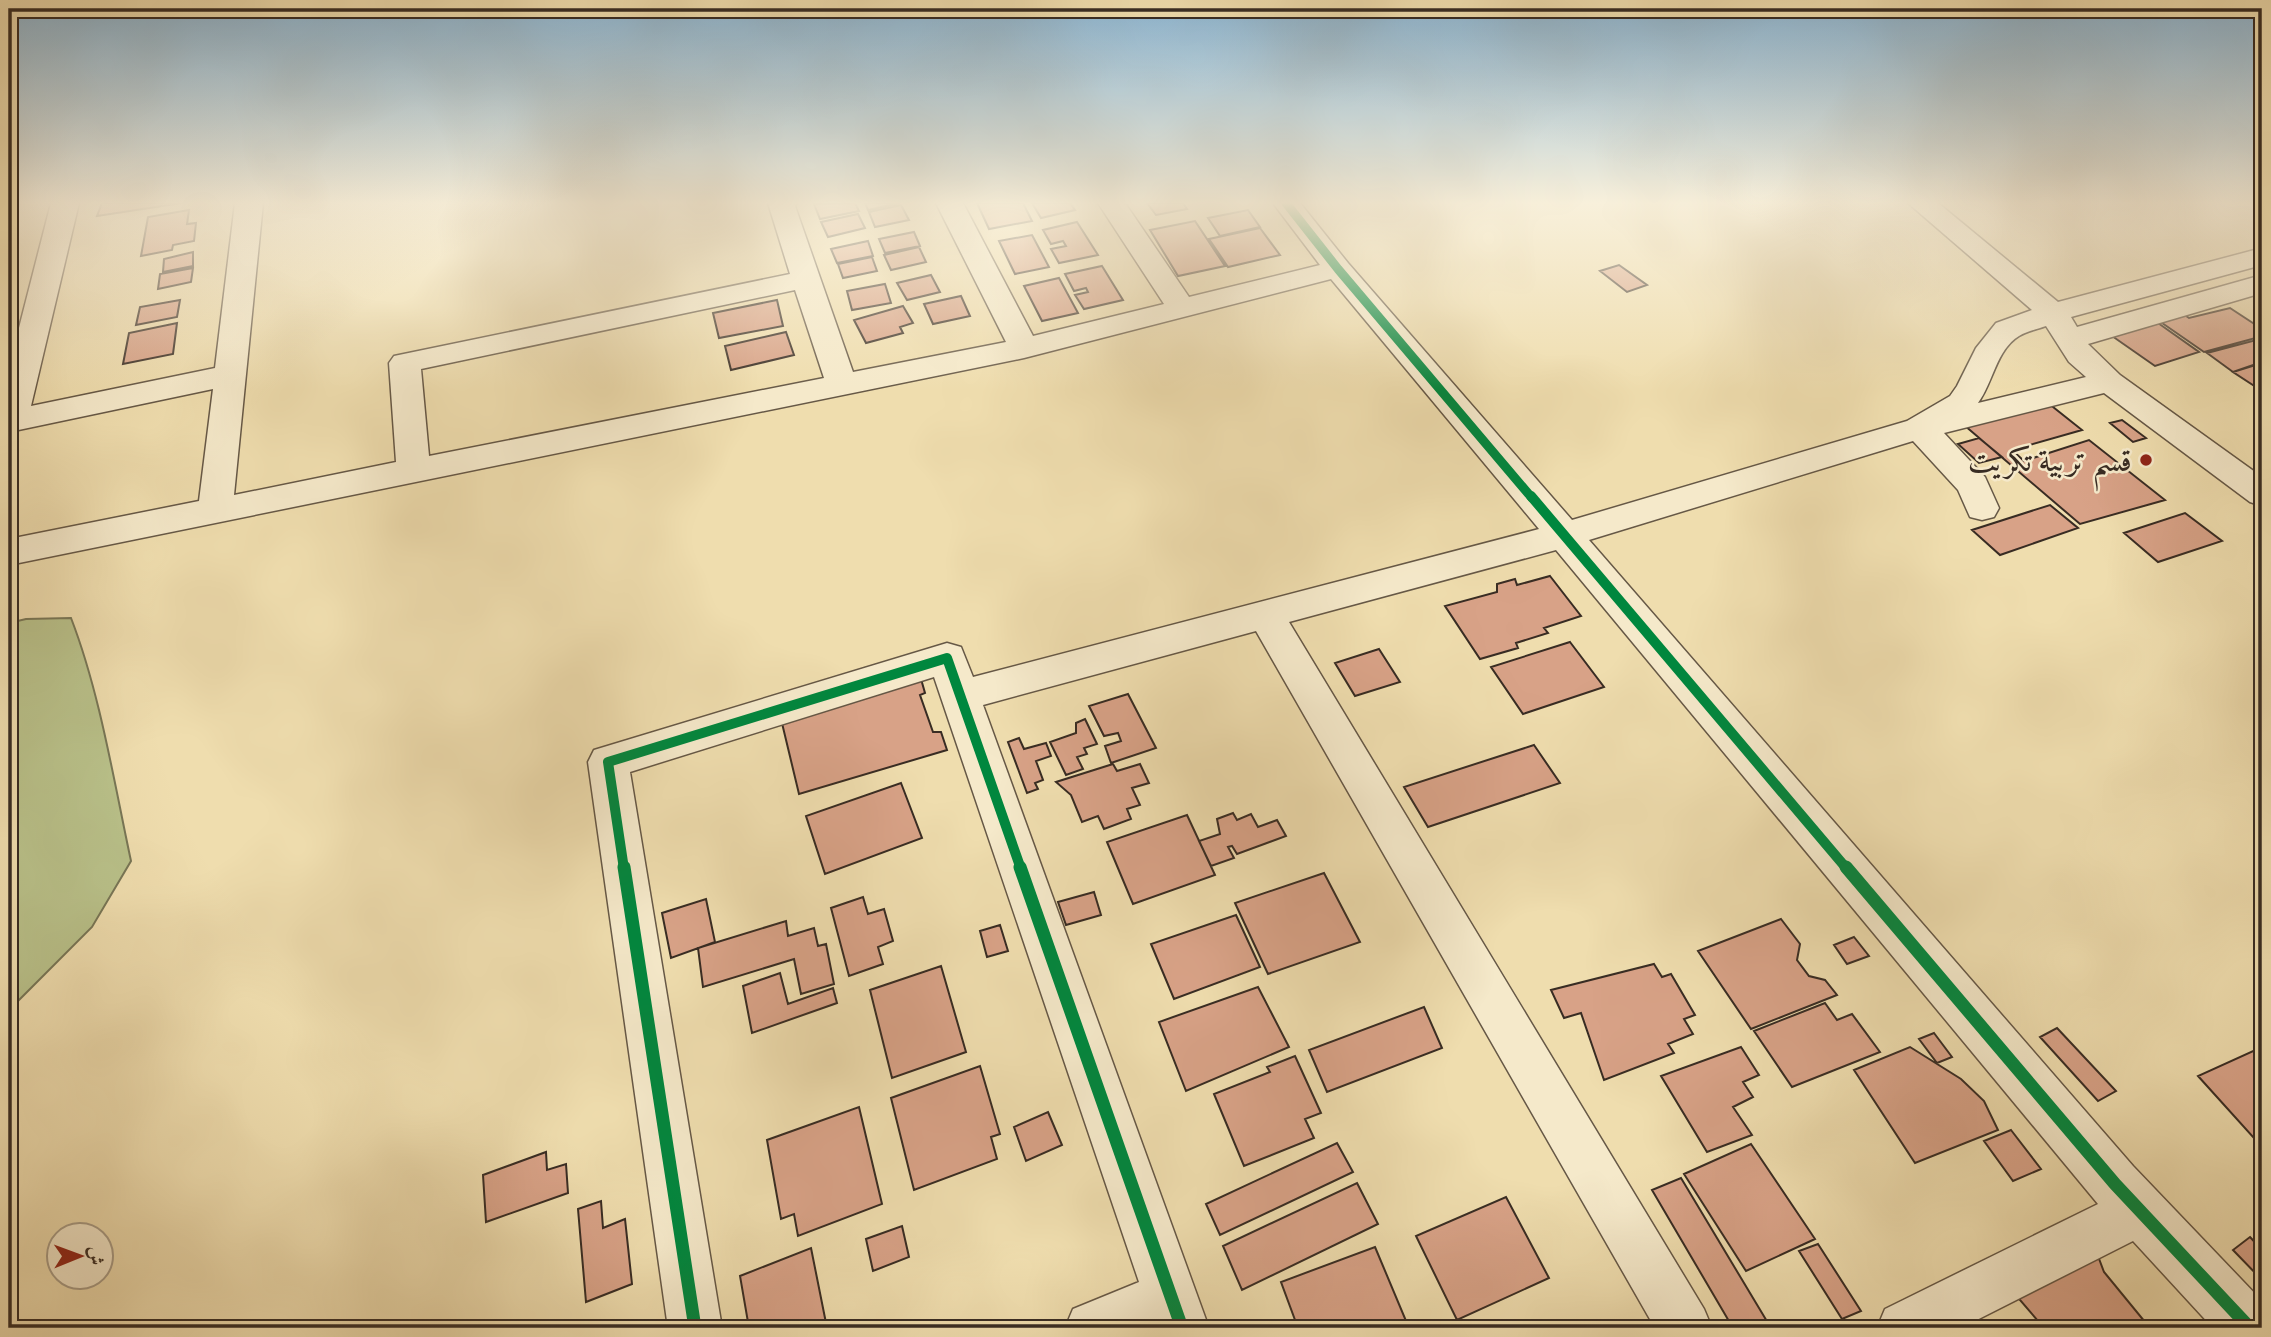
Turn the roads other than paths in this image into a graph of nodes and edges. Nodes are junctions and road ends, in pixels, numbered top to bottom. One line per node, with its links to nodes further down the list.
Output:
1 (49, 265): 18 (street)
2 (242, 265): 15 (street)
3 (801, 265): 10 (street)
4 (981, 265): 14 (street)
5 (1153, 265): 12 (street)
6 (1335, 265): 9 (street)
7 (1993, 265): 13 (street)
8 (2235, 265): 13 (street)
9 (1338, 269): 12 (street); 24 (street)
10 (806, 279): 17 (street); 20 (street)
11 (2258, 290): 13 (street)
12 (1182, 309): 14 (street)
13 (2062, 326): 16 (street); 19 (street)
14 (1024, 348): 17 (street)
15 (231, 375): 18 (street); 23 (street)
16 (2109, 382): 19 (street); 21 (street)
17 (842, 385): 20 (street)
18 (10, 420)
19 (1919, 427): 22 (street); 24 (street)
20 (414, 472): 23 (street)
21 (2262, 494)
22 (1982, 508)
23 (215, 511): 25 (street)
24 (1565, 535): 26 (street); 28 (street)
25 (9, 552)
26 (1265, 614): 27 (street); 32 (street)
27 (960, 696): 29 (street); 30 (street)
28 (2141, 1210): 33 (street); 34 (street)
29 (1176, 1312): 31 (street)
30 (695, 1328)
31 (1092, 1328)
32 (1685, 1328)
33 (1905, 1328)
34 (2250, 1328)

